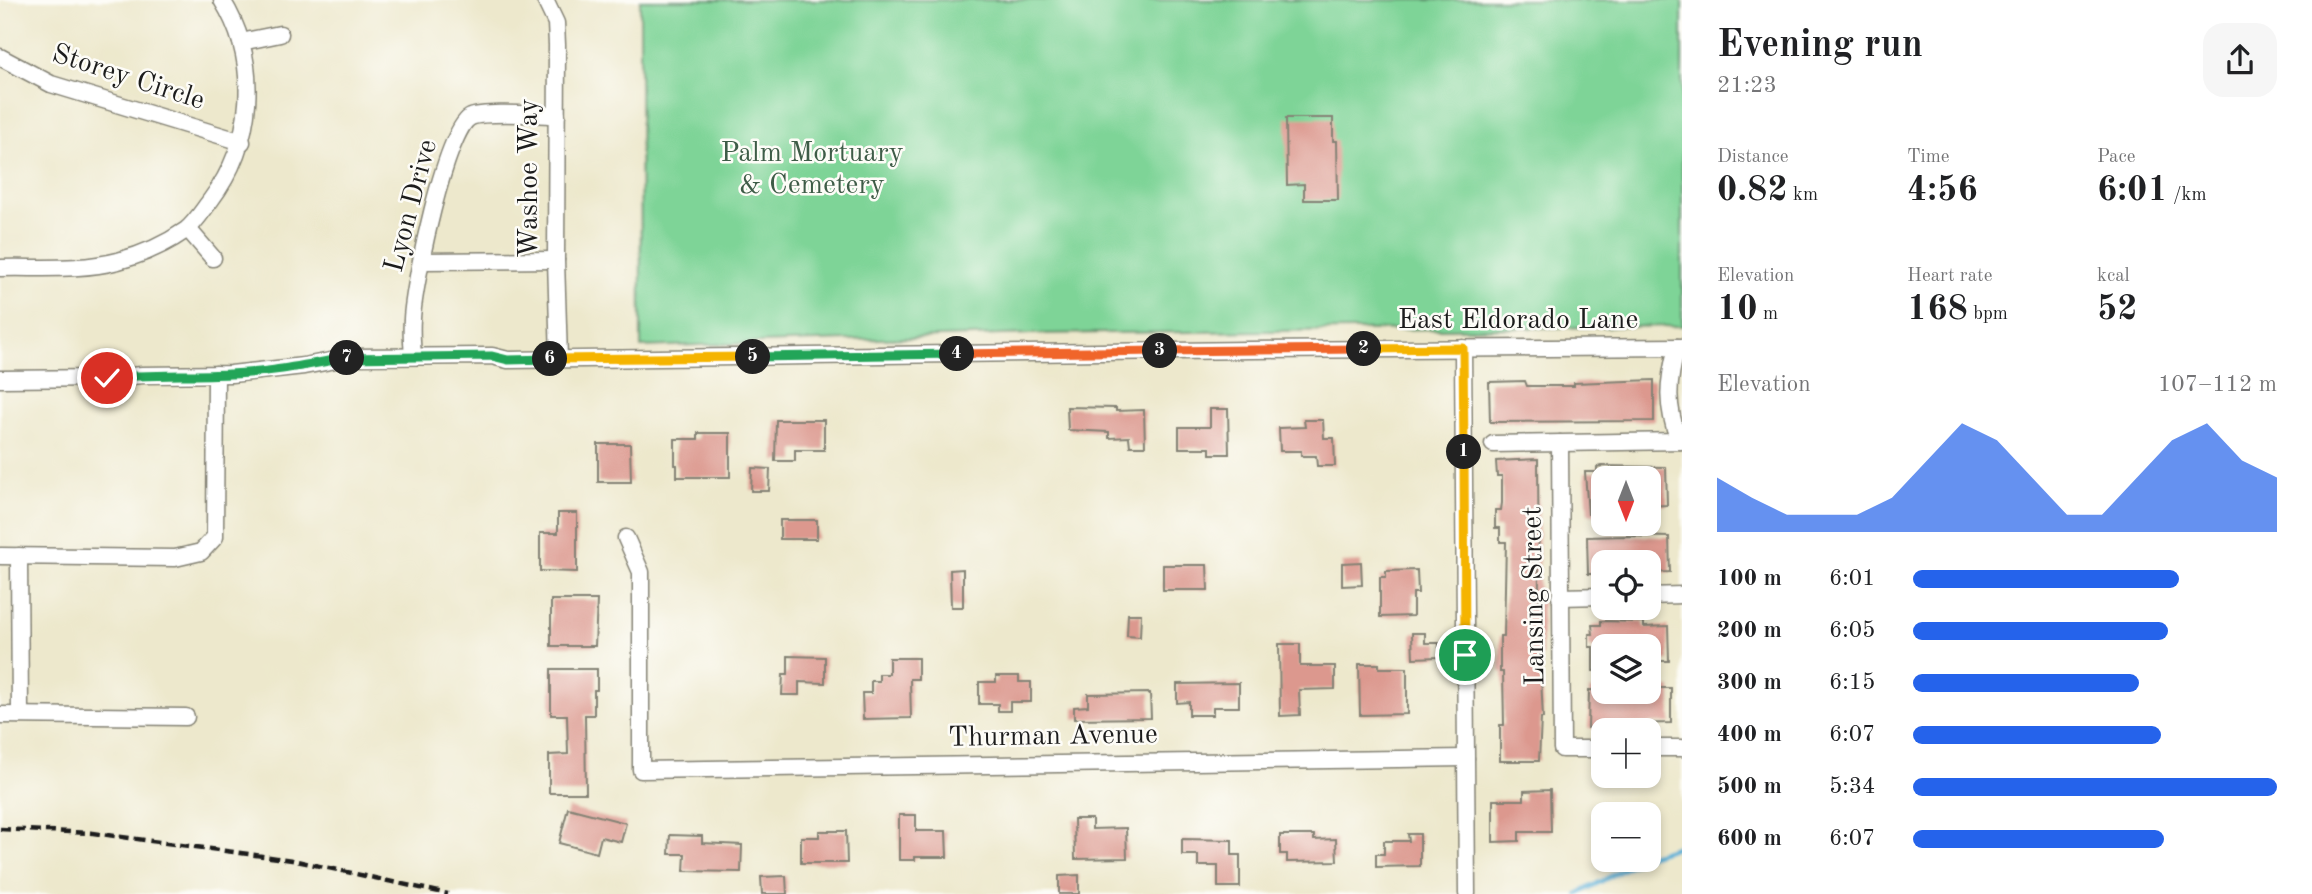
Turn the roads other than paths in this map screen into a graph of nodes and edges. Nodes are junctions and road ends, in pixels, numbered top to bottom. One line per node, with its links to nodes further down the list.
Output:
1 (222, 0): 4 (street)
2 (545, 0): 6 (street, Washoe Way)
3 (280, 34): 4 (street)
4 (241, 42): 7 (street)
5 (0, 57): 7 (street, Storey Circle)
6 (556, 115): 10 (street, Washoe Way); 11 (street, Lyon Drive)
7 (242, 142): 8 (street)
8 (188, 229): 9 (street); 12 (street)
9 (213, 258)
10 (556, 260): 11 (street); 16 (street, Washoe Way)
11 (422, 261): 15 (street, Lyon Drive)
12 (0, 268)
13 (1463, 348): 14 (street, East Eldorado Lane); 16 (street, East Eldorado Lane); 35 (street)
14 (1680, 352): 19 (street)
15 (413, 356): 16 (street, East Eldorado Lane); 17 (street, East Eldorado Lane)
16 (559, 359)
17 (216, 374): 18 (street); 24 (street)
18 (0, 379)
19 (1681, 438): 20 (street)
20 (1560, 443): 21 (street); 28 (street, Lansing Street)
21 (1493, 444)
22 (626, 538): 35 (street, Thurman Avenue)
23 (0, 556): 24 (street)
24 (19, 556): 30 (street)
25 (1682, 595): 27 (street)
26 (1591, 596): 28 (street)
27 (1661, 596)
28 (1560, 597): 34 (street, Lansing Street)
29 (0, 715): 30 (street)
30 (20, 715): 31 (street)
31 (186, 717)
32 (1661, 748): 33 (street)
33 (1682, 748)
34 (1591, 749)
35 (1466, 758): 36 (street)
36 (1467, 894)

